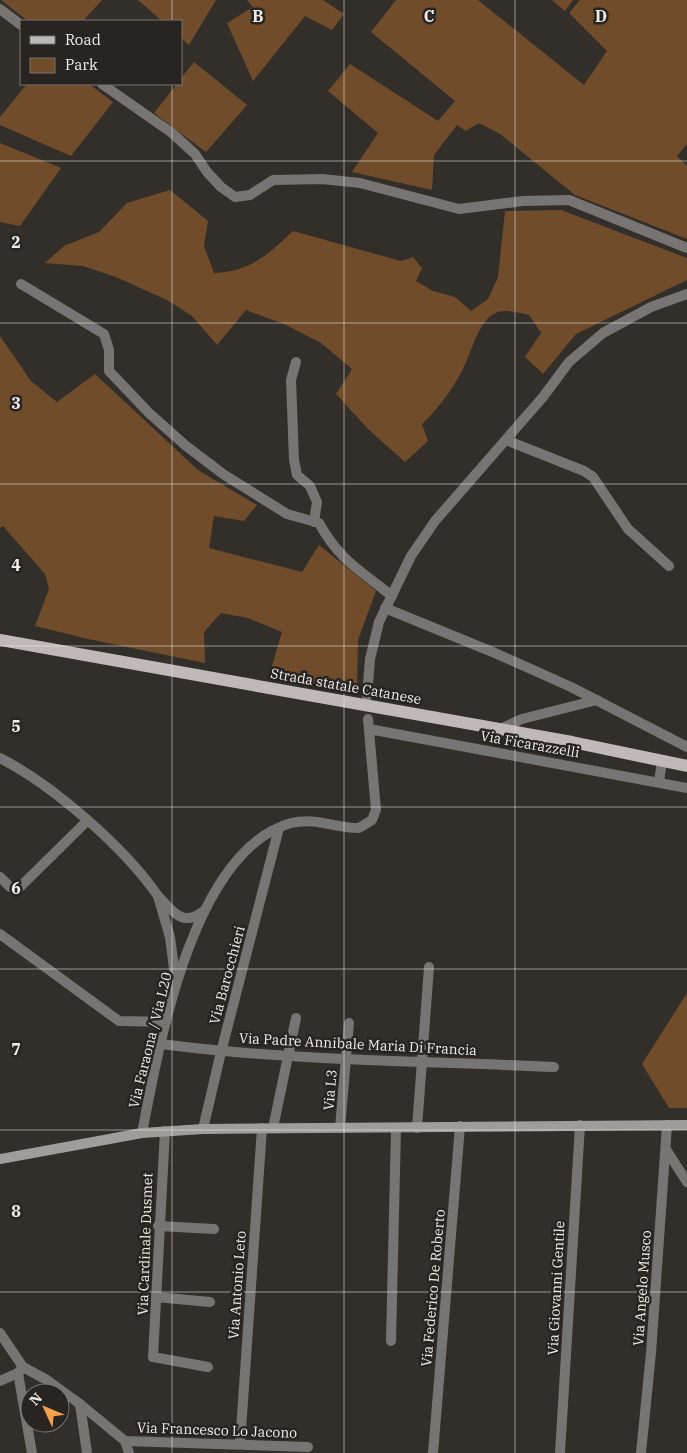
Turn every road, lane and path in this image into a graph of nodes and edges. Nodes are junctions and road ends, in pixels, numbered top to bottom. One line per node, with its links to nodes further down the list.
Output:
1 (0, 9): 2 (street)
2 (20, 24)
3 (103, 85): 4 (street)
4 (687, 248)
5 (22, 284): 9 (street)
6 (687, 294): 8 (street)
7 (296, 362): 9 (street)
8 (506, 440): 10 (street); 11 (street)
9 (314, 522): 11 (street)
10 (669, 566)
11 (392, 596): 12 (street)
12 (384, 608): 14 (street); 15 (street)
13 (0, 640): 17 (main road, Strada statale Catanese)
14 (367, 696)
15 (597, 700): 17 (street); 18 (street)
16 (368, 724): 22 (street, Via Ficarazzelli); 25 (street, Via Faraona / Via L20)
17 (500, 729): 20 (main road, Strada statale Catanese)
18 (687, 746)
19 (0, 758): 24 (street)
20 (662, 761): 21 (main road, Strada statale Catanese); 22 (street)
21 (687, 766)
22 (659, 782): 23 (street, Via Ficarazzelli)
23 (687, 788)
24 (87, 822): 26 (street); 27 (street)
25 (279, 828): 28 (street, Via Faraona / Via L20); 39 (street, Via Barocchieri)
26 (0, 877)
27 (158, 896): 29 (street); 30 (street)
28 (205, 910): 29 (street); 32 (street, Via Faraona / Via L20)
29 (182, 918): 30 (street); 32 (street)
30 (167, 925): 34 (street)
31 (0, 934): 36 (street)
32 (194, 937): 34 (street, Via Faraona / Via L20)
33 (429, 967): 42 (street)
34 (176, 985): 36 (street, Via Faraona / Via L20)
35 (296, 1018): 40 (street, Via Antonio Leto)
36 (166, 1022): 38 (street, Via Faraona / Via L20)
37 (349, 1023): 41 (street, Via L3)
38 (161, 1044): 39 (street, Via Padre Annibale Maria Di Francia); 54 (street, Via Faraona / Via L20)
39 (221, 1052): 40 (street, Via Padre Annibale Maria Di Francia); 52 (street, Via Barocchieri)
40 (287, 1056): 41 (street, Via Padre Annibale Maria Di Francia); 48 (street, Via Antonio Leto)
41 (346, 1059): 42 (street, Via Padre Annibale Maria Di Francia); 49 (street, Via L3)
42 (422, 1062): 43 (street, Via Padre Annibale Maria Di Francia); 51 (street)
43 (554, 1067)
44 (580, 1125): 45 (main road); 47 (main road); 75 (street, Via Giovanni Gentile)
45 (667, 1125): 46 (main road); 55 (street, Via Angelo Musco)
46 (687, 1125)
47 (460, 1126): 51 (main road); 74 (street, Via Federico De Roberto)
48 (267, 1128): 49 (main road); 52 (main road); 69 (street, Via Antonio Leto)
49 (340, 1128): 50 (main road)
50 (396, 1128): 51 (main road); 63 (street)
51 (417, 1128)
52 (203, 1129): 53 (main road)
53 (165, 1131): 54 (main road); 58 (street, Via Cardinale Dusmet)
54 (142, 1133): 56 (main road)
55 (667, 1151): 57 (street); 76 (street, Via Angelo Musco)
56 (0, 1159)
57 (687, 1182)
58 (158, 1226): 59 (street); 60 (street, Via Cardinale Dusmet)
59 (214, 1228)
60 (156, 1297): 61 (street); 64 (street, Via Cardinale Dusmet)
61 (210, 1302)
62 (0, 1333): 65 (street)
63 (390, 1341)
64 (208, 1367)
65 (21, 1370): 66 (street); 67 (street); 71 (street)
66 (0, 1381)
67 (80, 1404): 68 (street); 72 (street)
68 (125, 1441): 69 (street, Via Francesco Lo Jacono); 73 (street)
69 (240, 1444): 70 (street, Via Francesco Lo Jacono)
70 (308, 1446)
71 (32, 1453)
72 (88, 1453)
73 (129, 1453)
74 (433, 1453)
75 (560, 1453)
76 (641, 1453)

